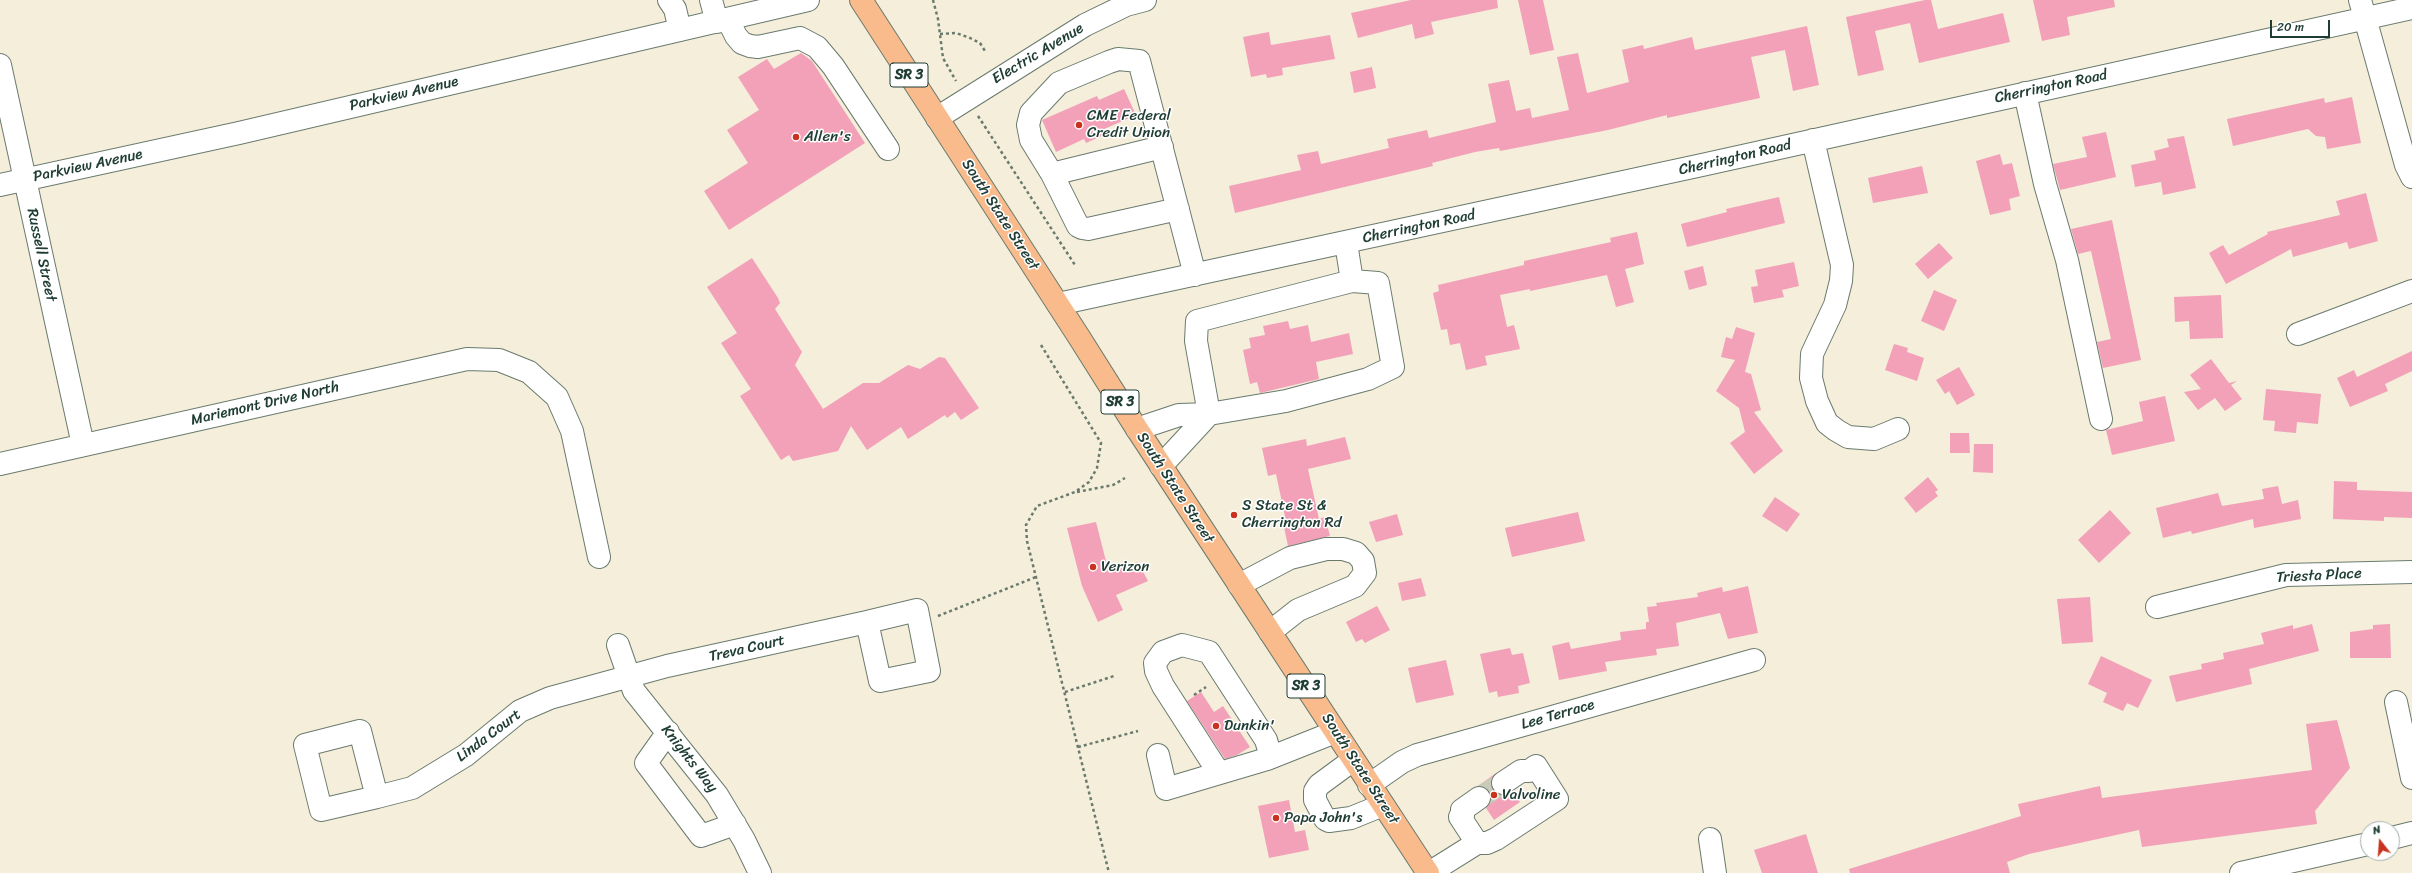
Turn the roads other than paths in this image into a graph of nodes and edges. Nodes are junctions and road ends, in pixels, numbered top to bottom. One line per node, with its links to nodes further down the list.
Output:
1 (669, 0): 9 (street)
2 (711, 0): 8 (street)
3 (808, 0): 8 (street, Parkview Avenue)
4 (861, 0): 12 (main road, South State Street / SR 3)
5 (1146, 0): 12 (street, Electric Avenue)
6 (2412, 8): 7 (street, Cherrington Road)
7 (2362, 9): 11 (street, Cherrington Road); 17 (street)
8 (722, 21): 9 (street, Parkview Avenue); 15 (street)
9 (680, 30): 18 (street, Parkview Avenue)
10 (0, 65): 18 (street, Russell Street)
11 (2024, 93): 13 (street, Cherrington Road); 28 (street)
12 (937, 118): 25 (main road, South State Street / SR 3)
13 (1813, 140): 21 (street, Cherrington Road); 30 (street)
14 (1162, 147): 16 (street); 16 (street); 20 (street)
15 (888, 149)
16 (1052, 174): 20 (street)
17 (2412, 177)
18 (24, 180): 19 (street, Parkview Avenue); 31 (street, Russell Street)
19 (0, 185)
20 (1178, 209): 22 (street)
21 (1346, 242): 22 (street, Cherrington Road); 23 (street)
22 (1195, 275): 25 (street, Cherrington Road)
23 (1352, 281): 27 (street); 27 (street)
24 (2412, 292): 26 (street)
25 (1058, 304): 29 (main road, South State Street / SR 3)
26 (2298, 334)
27 (1209, 414): 29 (street); 33 (street)
28 (2101, 419)
29 (1137, 429): 33 (main road, South State Street / SR 3)
30 (1898, 429)
31 (83, 445): 32 (street, Mariemont Drive North); 34 (street, Mariemont Drive North)
32 (0, 464)
33 (1161, 466): 36 (main road, South State Street / SR 3)
34 (599, 557)
35 (2412, 572): 37 (street, Triesta Place)
36 (1239, 585): 39 (main road, South State Street / SR 3); 39 (street)
37 (2158, 607)
38 (867, 622): 38 (street, Treva Court); 42 (street, Treva Court)
39 (1270, 632): 45 (main road, South State Street / SR 3)
40 (618, 645): 42 (street, Knights Way)
41 (1754, 660): 51 (street, Lee Terrace)
42 (628, 677): 44 (street, Knights Way); 53 (street, Linda Court)
43 (2396, 702): 50 (street)
44 (668, 732): 56 (street, Knights Way); 56 (street)
45 (1335, 732): 47 (street); 48 (main road, South State Street / SR 3)
46 (1158, 754): 49 (street)
47 (1271, 757): 49 (street); 49 (street)
48 (1353, 760): 51 (main road, South State Street / SR 3); 55 (street)
49 (1219, 773)
50 (2412, 778)
51 (1369, 785): 55 (main road, South State Street / SR 3)
52 (1505, 787): 60 (street)
53 (377, 797)
54 (1482, 802): 60 (street)
55 (1383, 805): 63 (main road, South State Street / SR 3)
56 (735, 824): 62 (street, Knights Way)
57 (2412, 834): 58 (street)
58 (2400, 836)
59 (1710, 838): 64 (street)
60 (1477, 843): 63 (street)
61 (2360, 846): 65 (street)
62 (760, 873)
63 (1429, 873)
64 (1715, 873)
65 (2241, 873)

